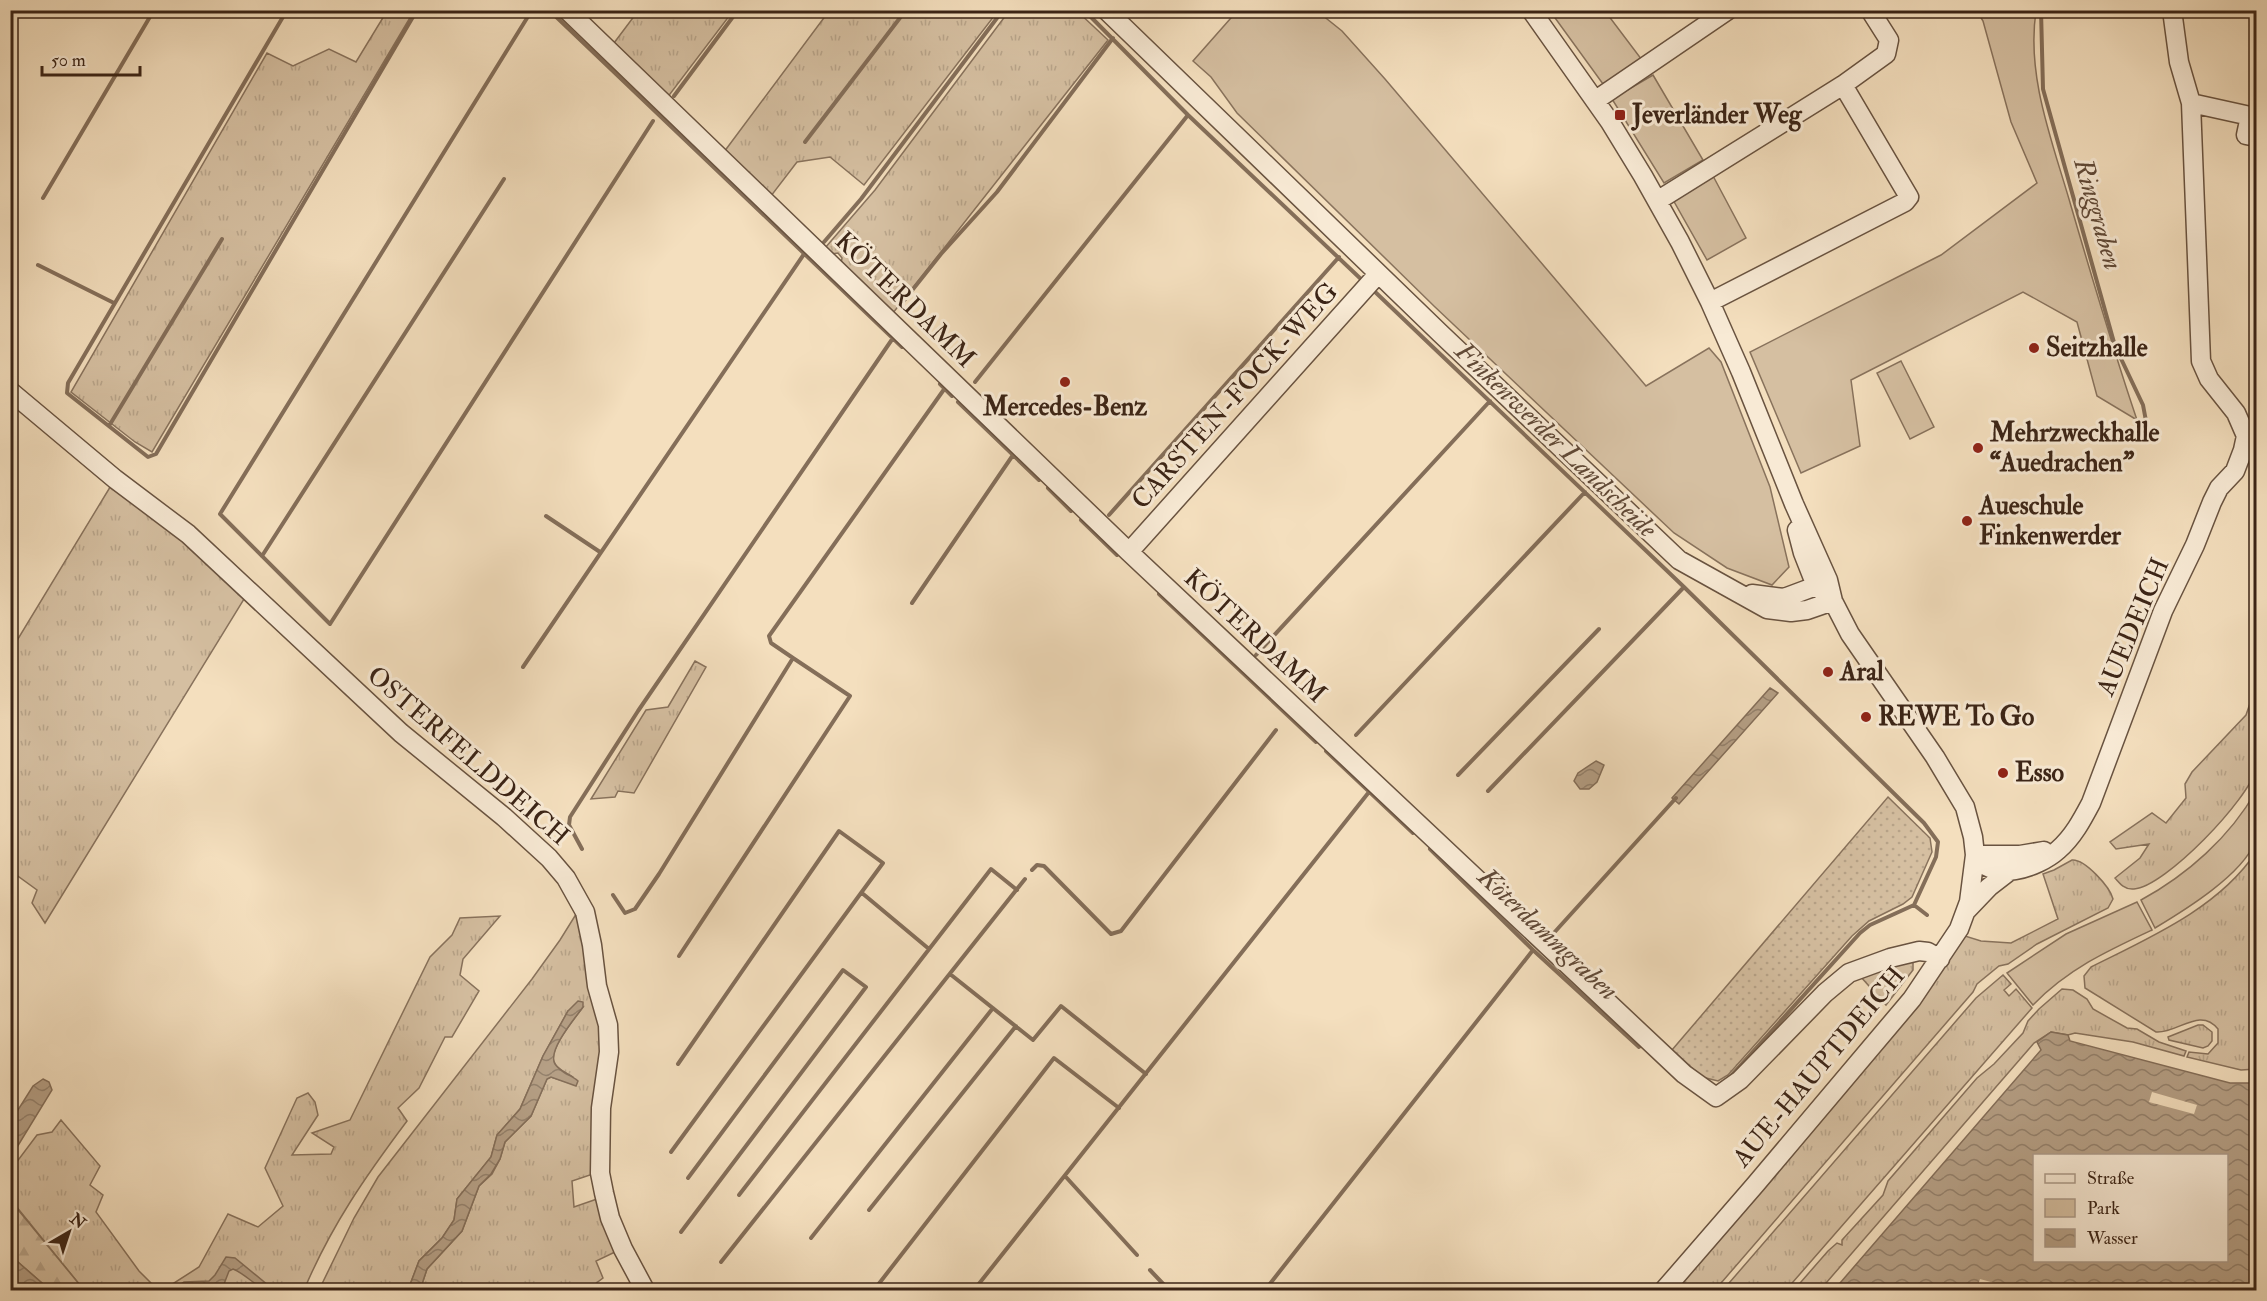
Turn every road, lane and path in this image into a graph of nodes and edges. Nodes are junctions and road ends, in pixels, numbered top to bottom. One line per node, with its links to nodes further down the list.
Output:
1 (567, 10): 17 (street, KÖTERDAMM)
2 (1106, 10): 12 (street)
3 (1531, 10): 8 (street)
4 (1728, 10): 8 (street)
5 (1870, 10): 7 (street)
6 (2172, 10): 9 (street, AUEDEICH)
7 (1843, 85): 11 (street); 13 (street)
8 (1596, 100): 11 (street)
9 (2191, 103): 10 (street); 15 (street, AUEDEICH)
10 (2256, 137)
11 (1657, 201): 13 (street)
12 (1371, 282): 17 (street, CARSTEN-FOCK-WEG); 19 (street)
13 (1710, 302): 16 (street)
14 (10, 391): 26 (street, OSTERFELDDEICH)
15 (2251, 437): 21 (street, AUEDEICH)
16 (1794, 504): 18 (street); 20 (street)
17 (1129, 552): 25 (street, KÖTERDAMM)
18 (1816, 586): 19 (street); 20 (street)
19 (1728, 588): 20 (street)
20 (1833, 601): 22 (street, AUE-HAUPTDEICH)
21 (2069, 839): 22 (street); 23 (street, AUEDEICH)
22 (1974, 855): 23 (street, AUEDEICH); 24 (street, AUE-HAUPTDEICH)
23 (2012, 870): 24 (street, AUEDEICH)
24 (1966, 911): 25 (street, AUE-HAUPTDEICH)
25 (1940, 958): 27 (street, AUE-HAUPTDEICH)
26 (645, 1290)
27 (1664, 1290)

